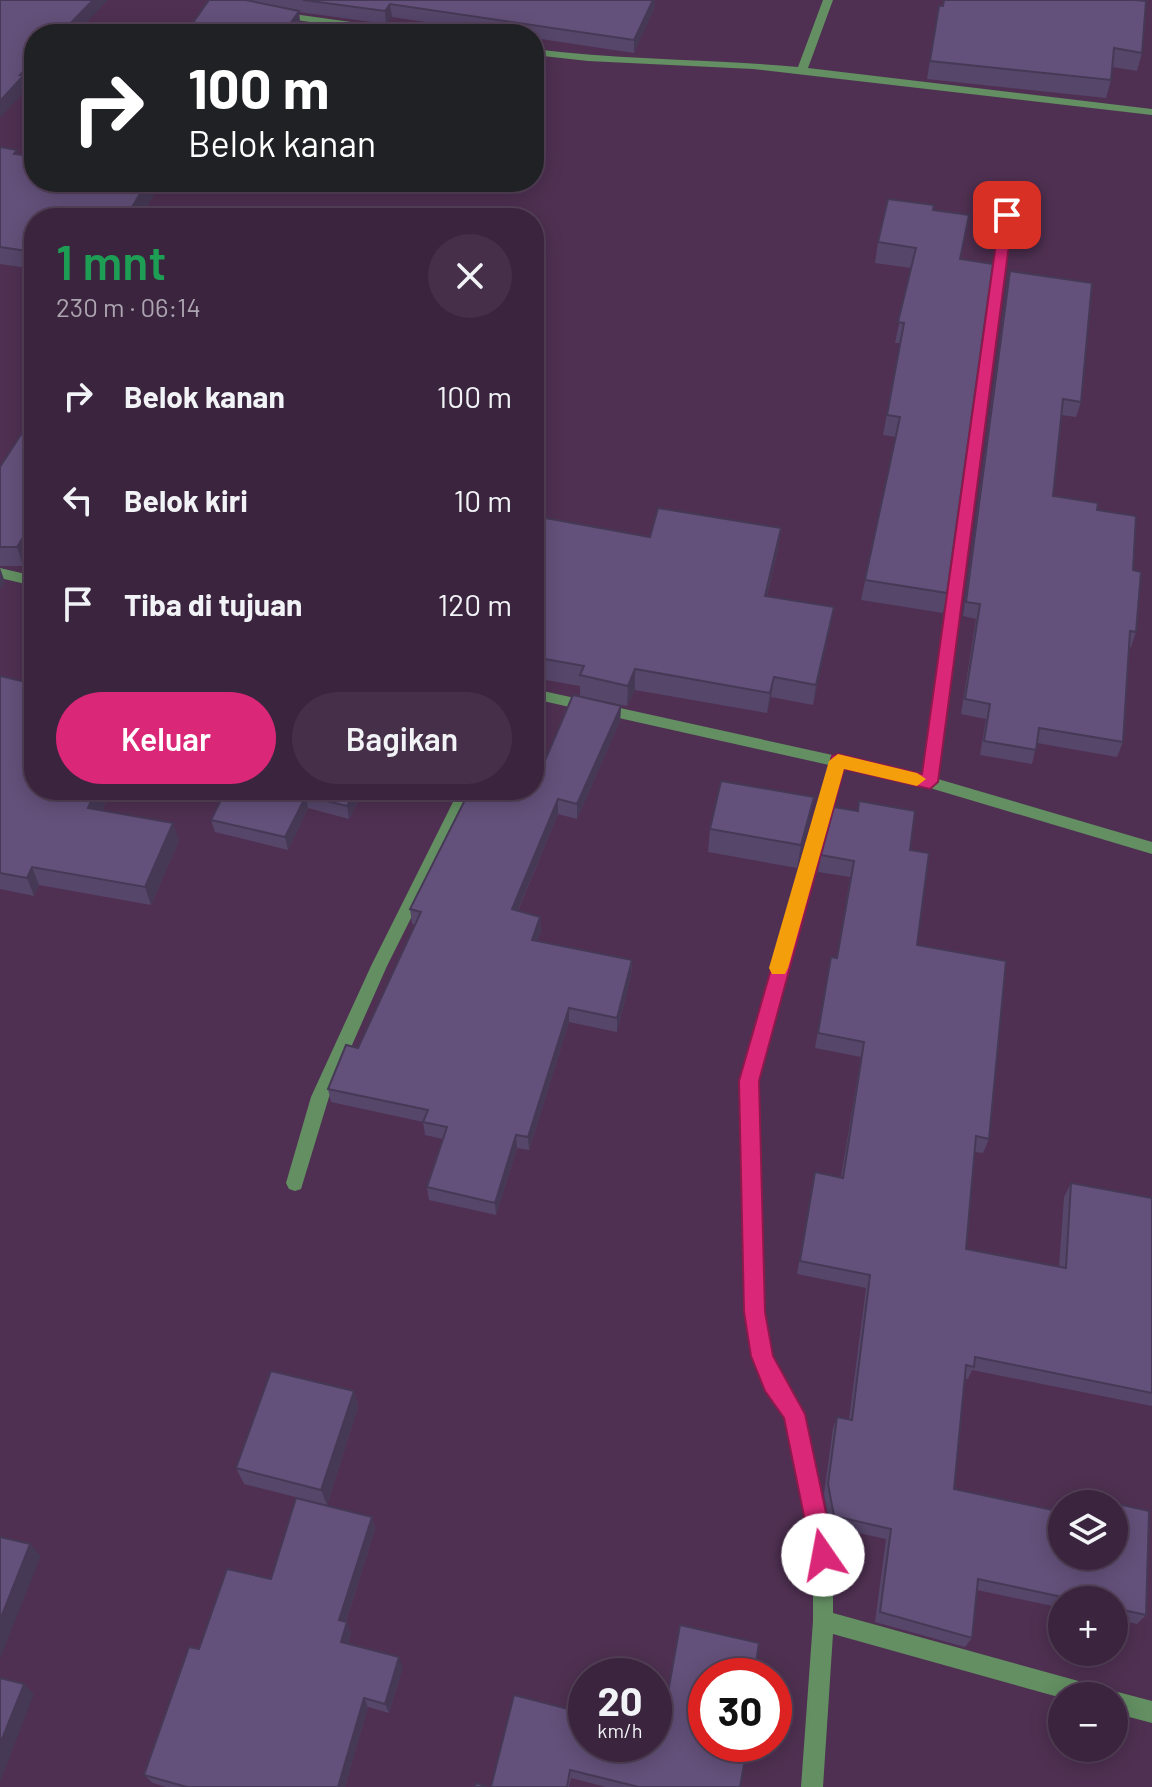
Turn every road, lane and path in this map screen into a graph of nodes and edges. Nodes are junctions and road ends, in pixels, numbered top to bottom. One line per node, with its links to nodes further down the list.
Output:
1 (828, 0): 5 (street)
2 (272, 13): 3 (street)
3 (347, 24)
4 (544, 54): 5 (street)
5 (802, 70): 6 (street)
6 (1152, 112)
7 (1007, 215): 12 (street)
8 (0, 573): 9 (street)
9 (24, 579)
10 (544, 696): 11 (street)
11 (838, 761): 12 (street); 16 (street)
12 (930, 782): 14 (street)
13 (462, 800): 15 (street)
14 (1152, 848)
15 (295, 1183)
16 (823, 1621): 17 (street); 20 (street)
17 (1048, 1684)
18 (1128, 1706): 19 (street)
19 (1152, 1712)
20 (812, 1787)

